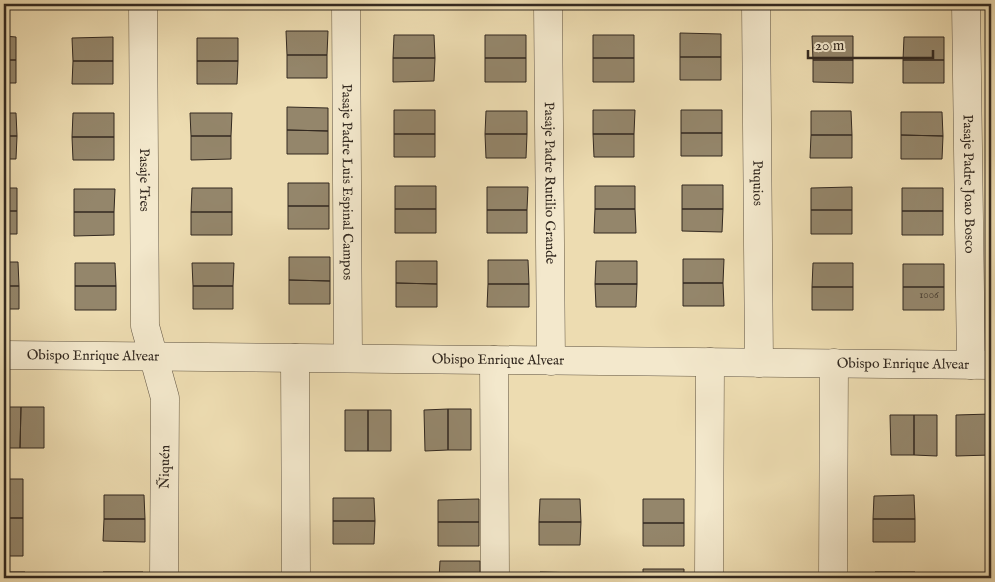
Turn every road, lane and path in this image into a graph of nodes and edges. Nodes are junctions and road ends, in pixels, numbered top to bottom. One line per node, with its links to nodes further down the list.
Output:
1 (143, 4): 7 (street, Pasaje Tres)
2 (346, 4): 9 (street, Pasaje Padre Luis Espinal Campos)
3 (548, 4): 11 (street, Pasaje Padre Rutilio Grande)
4 (756, 4): 13 (street, Puquios)
5 (966, 4): 15 (street, Pasaje Padre Joao Bosco)
6 (4, 355): 7 (street, Obispo Enrique Alvear)
7 (153, 357): 8 (street, Obispo Enrique Alvear); 16 (street, Ñiquén)
8 (295, 358): 9 (street, Obispo Enrique Alvear); 17 (street)
9 (348, 358): 10 (street, Obispo Enrique Alvear)
10 (494, 360): 11 (street, Obispo Enrique Alvear); 18 (street)
11 (551, 361): 12 (street, Obispo Enrique Alvear)
12 (710, 362): 13 (street, Obispo Enrique Alvear); 19 (street)
13 (759, 362): 14 (street, Obispo Enrique Alvear)
14 (834, 363): 15 (street, Obispo Enrique Alvear); 20 (street)
15 (981, 365)
16 (164, 578)
17 (296, 578)
18 (495, 578)
19 (708, 578)
20 (834, 578)

